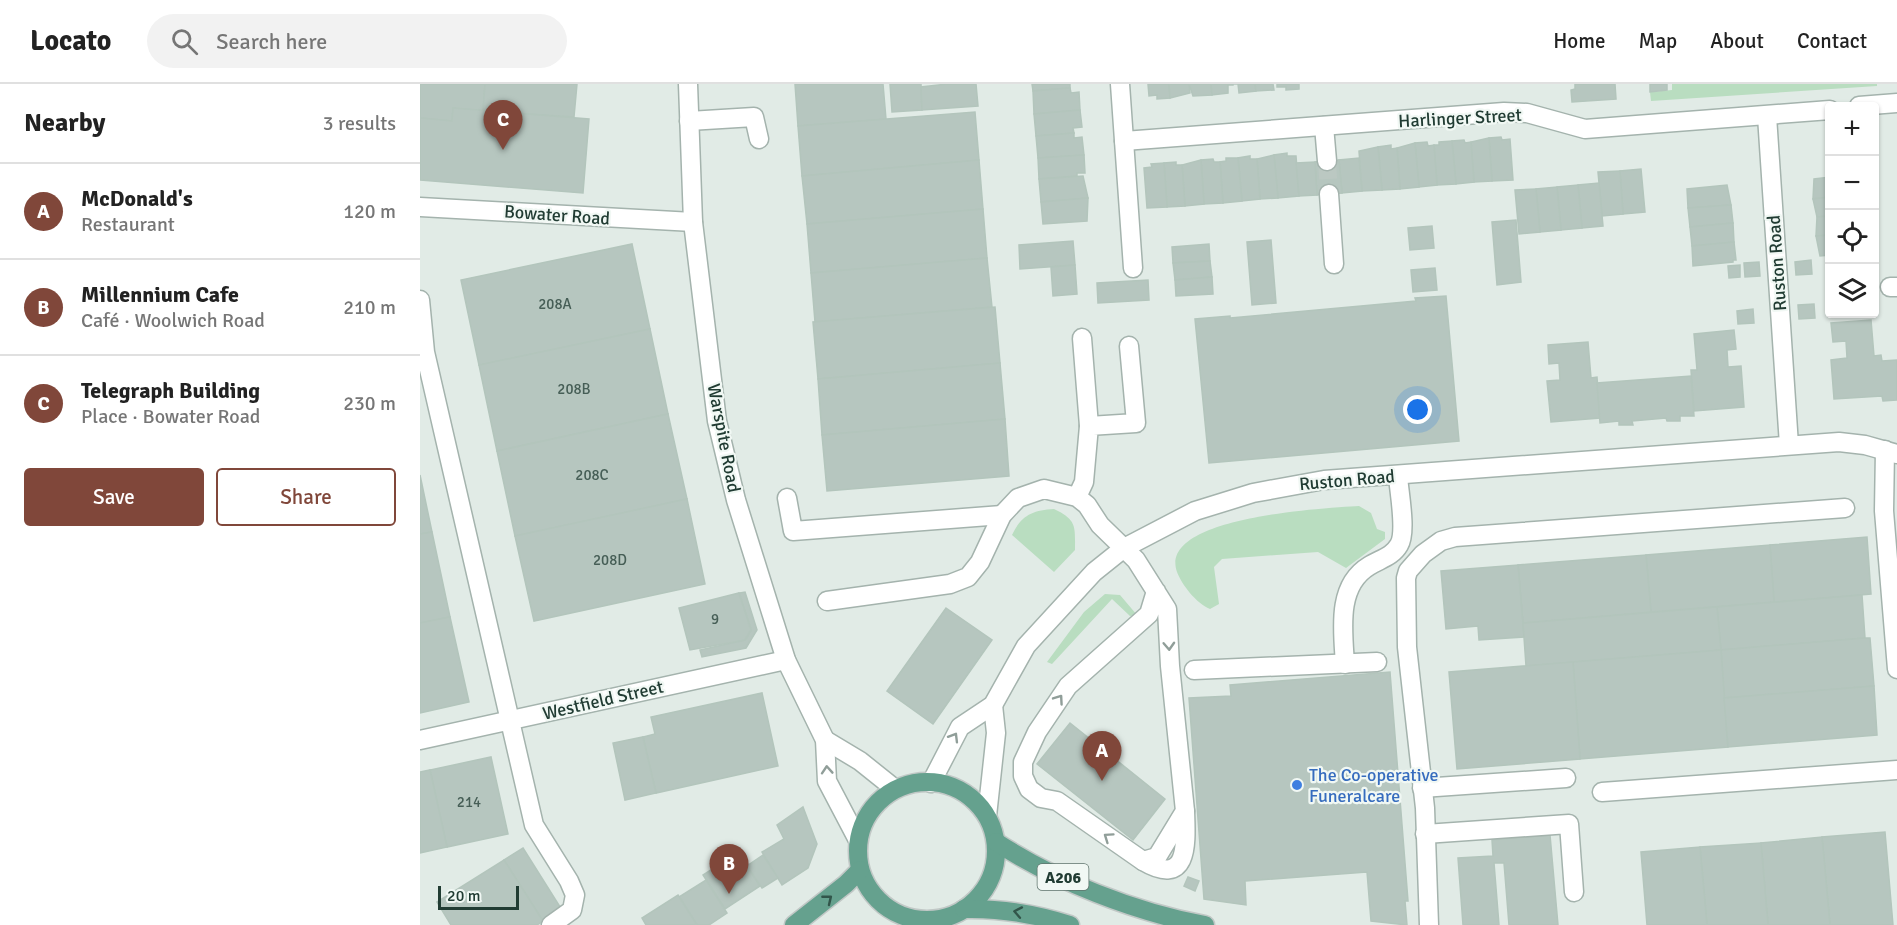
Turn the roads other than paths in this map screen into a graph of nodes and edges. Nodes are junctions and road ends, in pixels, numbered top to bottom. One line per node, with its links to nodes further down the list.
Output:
1 (688, 84): 7 (street, Warspite Road)
2 (1120, 84): 10 (street)
3 (1897, 103): 4 (street)
4 (1879, 104)
5 (1825, 110): 6 (street, Harlinger Street)
6 (1767, 116): 8 (street, Harlinger Street); 21 (street, Ruston Road)
7 (689, 121): 9 (street); 14 (street, Warspite Road)
8 (1324, 126): 10 (street, Harlinger Street); 11 (street)
9 (759, 139)
10 (1124, 141): 16 (street)
11 (1327, 161)
12 (1329, 194): 15 (street)
13 (420, 207): 14 (street, Bowater Road)
14 (693, 222): 31 (street, Warspite Road)
15 (1334, 264)
16 (1133, 268)
17 (420, 300): 37 (street)
18 (1082, 338): 20 (street)
19 (1129, 346): 20 (street)
20 (1089, 426): 24 (street)
21 (1789, 445): 22 (street, Ruston Road); 23 (street, Ruston Road)
22 (1891, 452): 34 (street)
23 (1398, 476): 28 (street, Ruston Road); 33 (street)
24 (1077, 497): 27 (street); 28 (street)
25 (787, 498): 27 (street)
26 (1845, 508): 43 (street)
27 (1002, 515): 30 (street)
28 (1124, 548): 29 (street); 36 (street, Ruston Road)
29 (1156, 591): 29 (street, one-way to 29)
30 (827, 601)
31 (786, 660): 37 (street, Westfield Street); 39 (street, Warspite Road)
32 (1377, 662): 33 (street)
33 (1345, 664): 35 (street)
34 (1897, 669)
35 (1194, 670)
36 (993, 705): 42 (street, Ruston Road, one-way to 36); 46 (street)
37 (511, 720): 38 (street, Westfield Street); 54 (street)
38 (420, 740)
39 (825, 740): 44 (street); 48 (street, Warspite Road, one-way to 39)
40 (1897, 770): 45 (street)
41 (1566, 778): 43 (street)
42 (931, 783): 44 (main road); 46 (main road)
43 (1422, 788): 47 (street)
44 (895, 789): 48 (main road)
45 (1602, 792)
46 (987, 816): 49 (main road)
47 (1425, 834): 51 (street); 58 (street)
48 (858, 840): 50 (main road)
49 (996, 842): 52 (main road); 57 (main road, A206)
50 (860, 870): 53 (main road); 55 (main road, one-way to 50)
51 (1574, 892)
52 (964, 909): 53 (main road); 56 (main road, A206, one-way to 52)
53 (914, 921)
54 (550, 925)
55 (794, 925)
56 (1070, 925)
57 (1205, 925)
58 (1429, 925)

